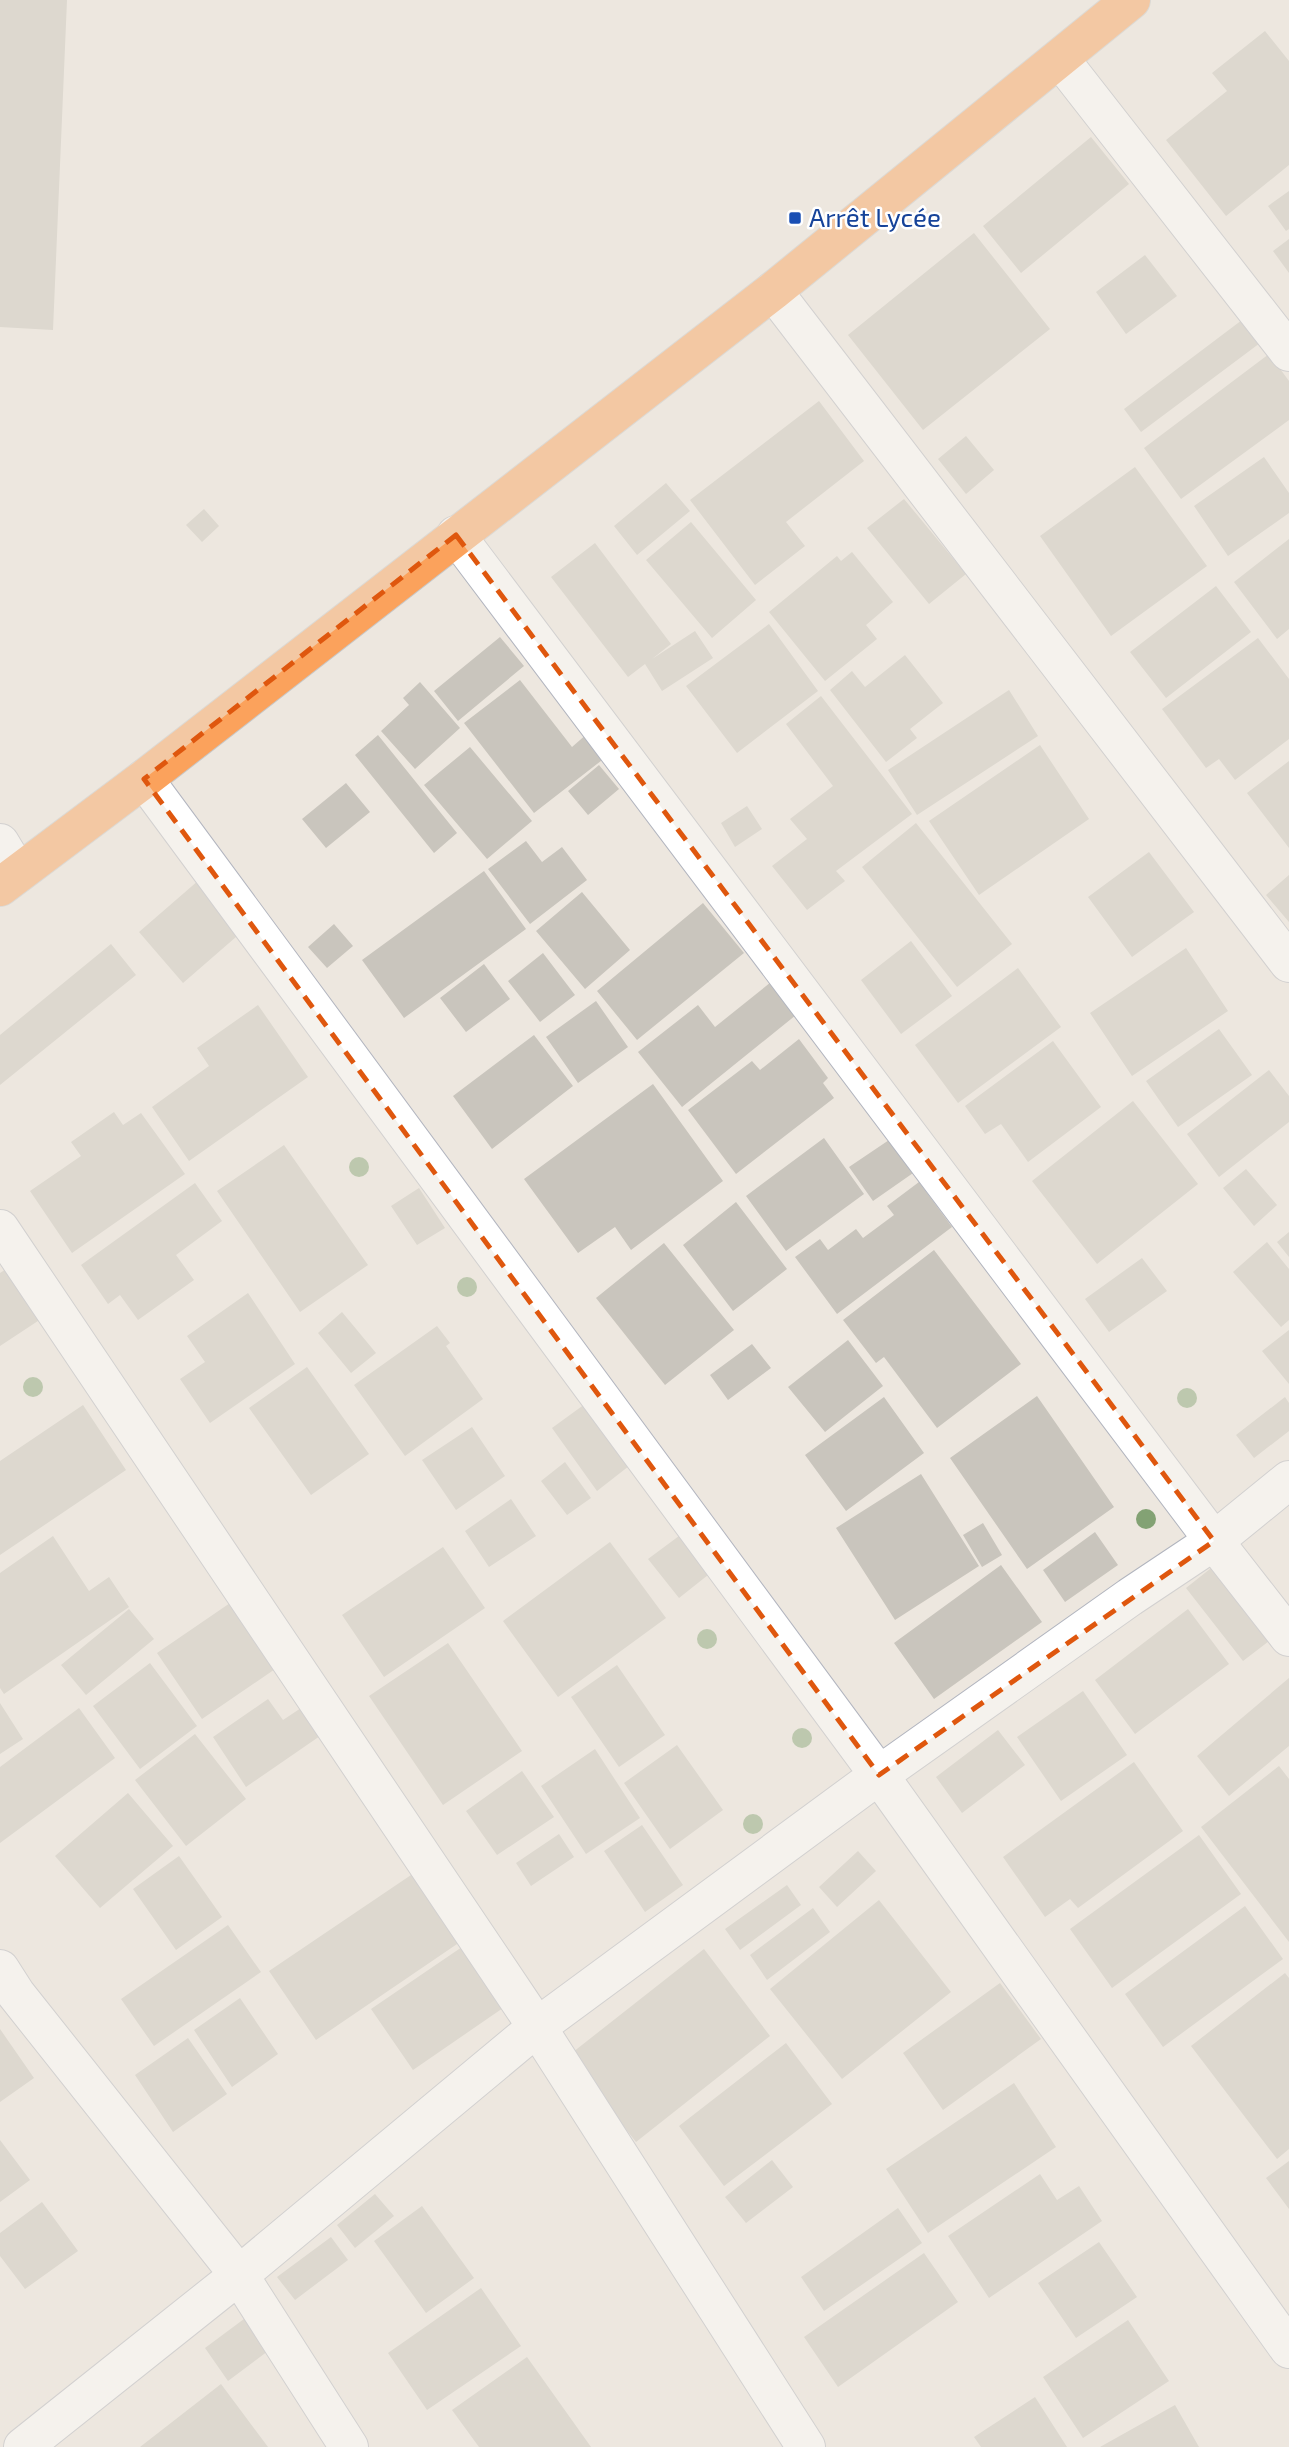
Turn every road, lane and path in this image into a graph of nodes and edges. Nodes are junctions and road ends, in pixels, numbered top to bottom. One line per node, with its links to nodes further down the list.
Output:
1 (1131, 0): 2 (highway)
2 (1060, 59): 3 (highway); 4 (street)
3 (773, 291): 5 (highway); 8 (street)
4 (1289, 352)
5 (456, 535): 6 (highway); 11 (street)
6 (145, 779): 7 (highway); 13 (street)
7 (6, 868)
8 (1289, 963)
9 (0, 1228): 15 (street)
10 (1289, 1480): 11 (street)
11 (1214, 1541): 12 (street); 13 (street)
12 (1289, 1637)
13 (878, 1774): 15 (street); 17 (street)
14 (0, 1969): 16 (street)
15 (537, 2027): 16 (street); 20 (street)
16 (239, 2275): 18 (street); 19 (street)
17 (1289, 2348)
18 (23, 2447)
19 (349, 2447)
20 (806, 2447)

